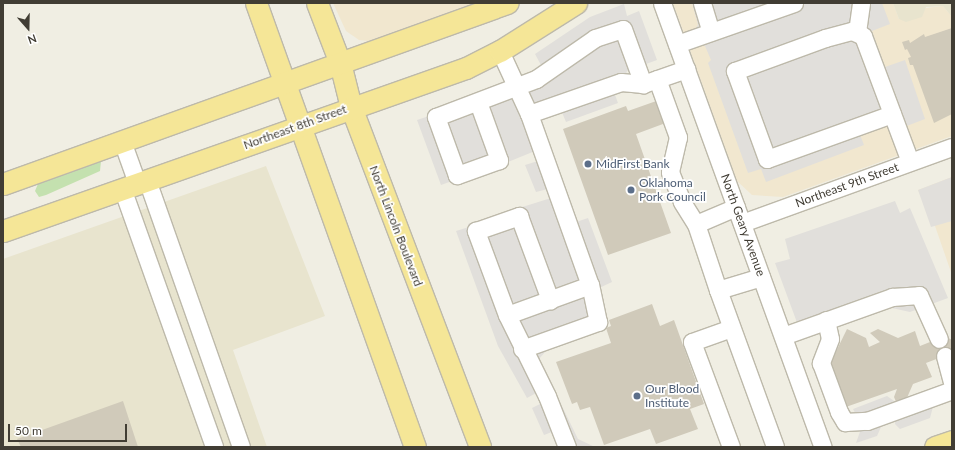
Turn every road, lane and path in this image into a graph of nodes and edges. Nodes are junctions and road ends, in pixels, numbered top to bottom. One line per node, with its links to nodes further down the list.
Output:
1 (256, 3): 16 (main road)
2 (317, 3): 13 (main road, North Lincoln Boulevard)
3 (507, 3): 13 (main road)
4 (576, 3): 12 (main road, Northeast 8th Street)
5 (662, 3): 11 (street, North Geary Avenue)
6 (702, 3): 9 (street)
7 (794, 3): 9 (street)
8 (861, 3): 10 (street)
9 (711, 32): 11 (street)
10 (857, 32): 21 (street); 21 (street)
11 (677, 44): 14 (street, North Geary Avenue)
12 (500, 51): 17 (street); 19 (main road, Northeast 8th Street)
13 (340, 63): 16 (main road); 19 (main road, North Lincoln Boulevard)
14 (686, 69): 15 (street); 28 (street, North Geary Avenue)
15 (650, 82): 17 (street); 20 (street); 29 (street)
16 (284, 83): 22 (main road); 23 (main road)
17 (517, 88): 18 (street); 20 (street)
18 (478, 102)
19 (351, 107): 22 (main road, Northeast 8th Street); 54 (main road, North Lincoln Boulevard)
20 (529, 114): 34 (street)
21 (892, 114): 25 (street)
22 (299, 126): 27 (main road, Northeast 8th Street); 53 (main road)
23 (122, 141): 26 (main road); 27 (street)
24 (952, 147): 25 (street, Northeast 9th Street)
25 (910, 162): 28 (street, Northeast 9th Street)
26 (3, 184)
27 (135, 184): 30 (street); 31 (main road, Northeast 8th Street); 32 (street)
28 (739, 215): 29 (street, Northeast 9th Street); 33 (street, North Geary Avenue)
29 (696, 224): 35 (street)
30 (163, 226): 32 (street); 41 (street)
31 (3, 231)
32 (139, 235): 43 (street)
33 (761, 277): 35 (street); 40 (street, North Geary Avenue)
34 (590, 285): 36 (street); 44 (street)
35 (718, 290): 39 (street)
36 (550, 300): 37 (street); 37 (street)
37 (507, 315): 44 (street)
38 (826, 320): 40 (street); 42 (street); 48 (street)
39 (731, 328): 56 (street); 57 (street)
40 (783, 336): 49 (street, North Geary Avenue)
41 (202, 337): 43 (street); 52 (street)
42 (939, 339)
43 (178, 345): 51 (street)
44 (522, 350): 55 (street)
45 (945, 356): 46 (street)
46 (952, 384)
47 (952, 390): 48 (street)
48 (839, 412): 49 (street)
49 (813, 421): 58 (street, North Geary Avenue)
50 (952, 441): 59 (main road)
51 (214, 447)
52 (241, 447)
53 (415, 447)
54 (480, 447)
55 (567, 447)
56 (731, 447)
57 (775, 447)
58 (823, 447)
59 (935, 447)

